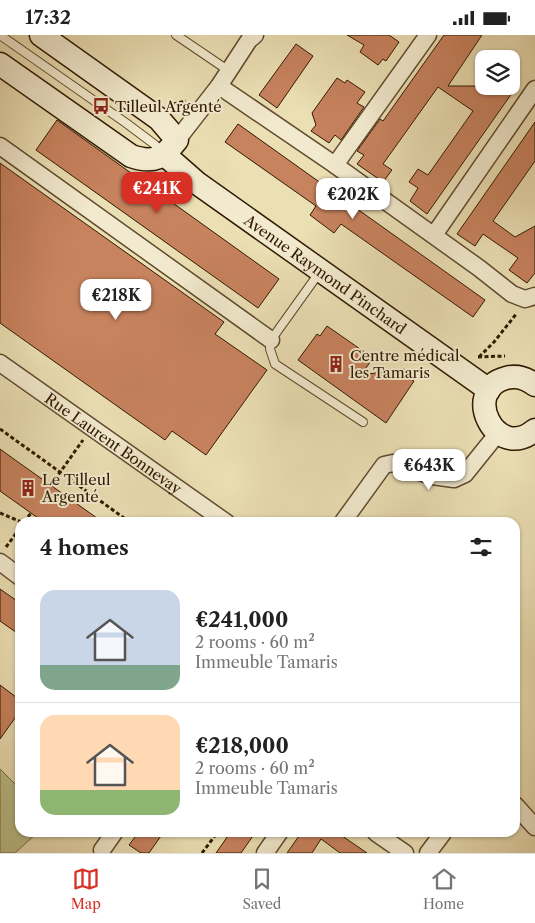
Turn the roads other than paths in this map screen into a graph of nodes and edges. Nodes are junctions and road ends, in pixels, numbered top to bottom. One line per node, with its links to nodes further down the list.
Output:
1 (0, 35): 11 (lane, Avenue Raymond Pinchard)
2 (41, 35): 11 (street, Avenue Raymond Pinchard)
3 (176, 35): 7 (lane)
4 (255, 35): 7 (street)
5 (428, 35): 12 (street)
6 (0, 64): 11 (street)
7 (229, 71): 8 (street)
8 (219, 86): 11 (street); 12 (street)
9 (535, 89): 13 (street)
10 (0, 146): 16 (street)
11 (171, 148): 14 (street, Avenue Raymond Pinchard)
12 (335, 165): 13 (street)
13 (434, 235): 15 (street)
14 (320, 271): 16 (lane); 19 (street, Avenue Raymond Pinchard)
15 (530, 298)
16 (271, 340): 20 (lane)
17 (0, 363): 23 (street, Rue Laurent Bonnevay)
18 (535, 385): 19 (street)
19 (489, 390): 22 (street)
20 (363, 423)
21 (535, 430): 22 (street)
22 (498, 433): 24 (street)
23 (219, 517)
24 (346, 517)
25 (2, 555): 26 (street)
26 (15, 571)
27 (520, 810): 28 (street)
28 (535, 827)
29 (111, 837): 33 (street)
30 (276, 837): 34 (street)
31 (382, 837): 35 (street)
32 (440, 837): 36 (street)
33 (99, 851)
34 (265, 853)
35 (405, 853)
36 (428, 853)

